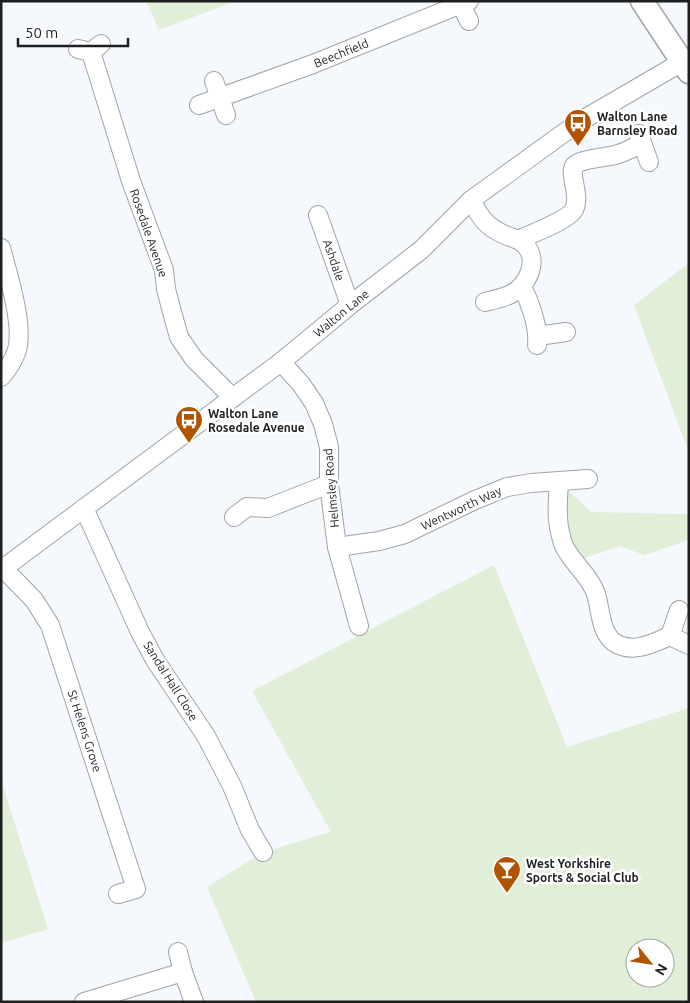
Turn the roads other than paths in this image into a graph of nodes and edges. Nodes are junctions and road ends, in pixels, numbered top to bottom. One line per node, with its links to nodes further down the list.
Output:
1 (642, 1): 5 (main road)
2 (463, 3): 3 (street, Beechfield); 6 (street, Beechfield)
3 (469, 21)
4 (90, 48): 20 (street, Rosedale Avenue)
5 (685, 67): 10 (street, Walton Lane)
6 (217, 89): 7 (street, Beechfield); 8 (street)
7 (199, 105)
8 (226, 115)
9 (649, 162): 12 (street)
10 (471, 200): 12 (street); 16 (street, Walton Lane)
11 (318, 215): 16 (street, Ashdale)
12 (518, 240): 14 (street)
13 (1, 248): 19 (street)
14 (522, 286): 15 (street); 17 (street)
15 (485, 302)
16 (350, 305): 18 (street, Walton Lane)
17 (566, 332)
18 (281, 362): 20 (street, Walton Lane); 23 (street, Helmsley Road)
19 (1, 377)
20 (233, 398): 24 (street, Walton Lane)
21 (588, 479): 22 (street, Wentworth Way)
22 (559, 482): 26 (street, Wentworth Way); 30 (street)
23 (329, 484): 25 (street); 26 (street, Helmsley Road)
24 (84, 508): 27 (street, Walton Lane); 32 (street, Sandal Hall Close)
25 (234, 516)
26 (337, 547): 29 (street, Helmsley Road)
27 (2, 569): 33 (street, St Helens Grove)
28 (679, 610): 30 (street)
29 (359, 626)
30 (670, 636): 31 (street)
31 (689, 645)
32 (263, 852)
33 (118, 894)
34 (178, 952): 35 (street)
35 (183, 972): 36 (street); 37 (street)
36 (84, 1002)
37 (194, 1002)

